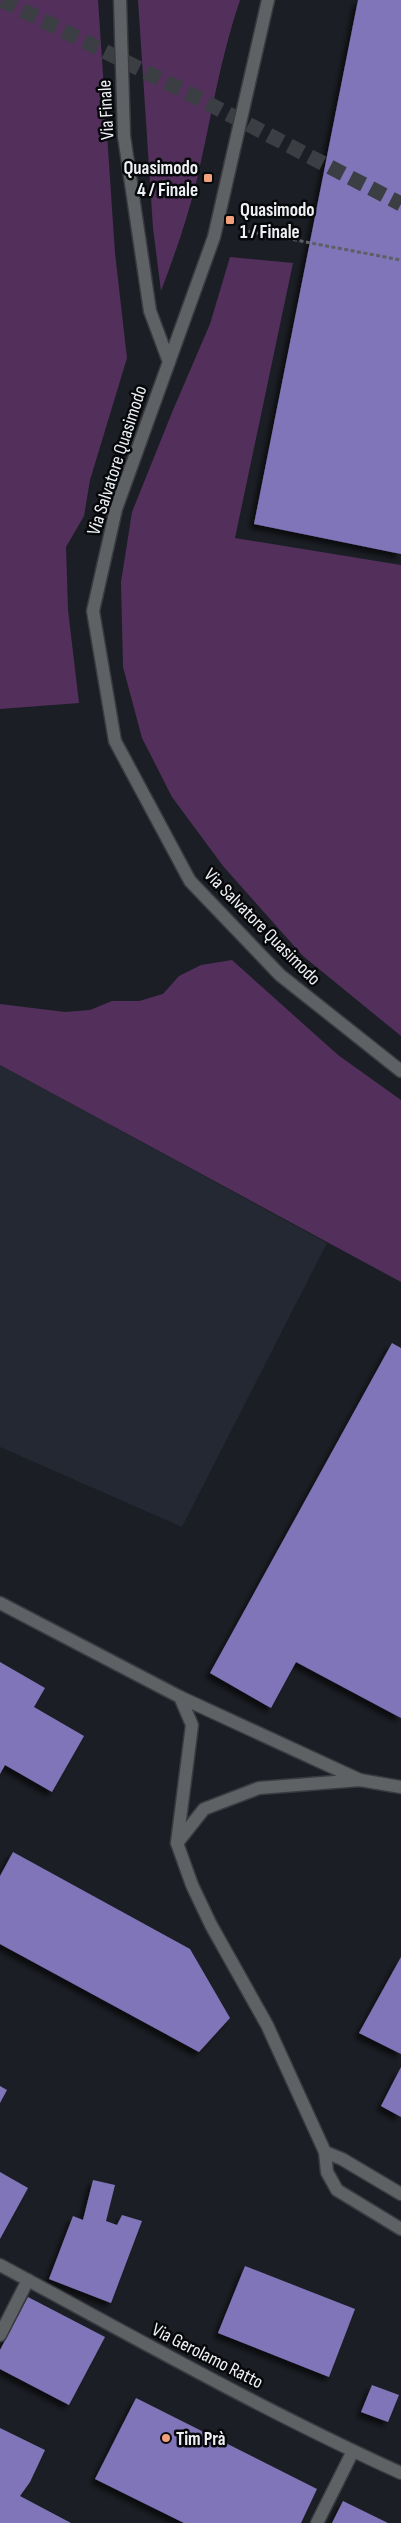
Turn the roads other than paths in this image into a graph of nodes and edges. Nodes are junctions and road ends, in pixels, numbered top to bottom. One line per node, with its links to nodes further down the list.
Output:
1 (120, 0): 3 (street, Via Finale)
2 (268, 0): 3 (street, Via Salvatore Quasimodo)
3 (169, 362): 4 (street, Via Salvatore Quasimodo)
4 (401, 1071)
5 (0, 1603): 6 (street)
6 (180, 1697): 7 (street); 9 (street)
7 (360, 1780): 8 (street); 9 (street)
8 (401, 1786)
9 (178, 1843): 10 (street)
10 (325, 2152): 11 (street); 12 (street)
11 (401, 2194)
12 (401, 2229)
13 (0, 2265): 14 (street, Via Gerolamo Ratto)
14 (28, 2280): 15 (street); 16 (street, Via Gerolamo Ratto)
15 (0, 2335)
16 (353, 2451): 17 (street, Via Gerolamo Ratto); 18 (street)
17 (401, 2473)
18 (317, 2523)

